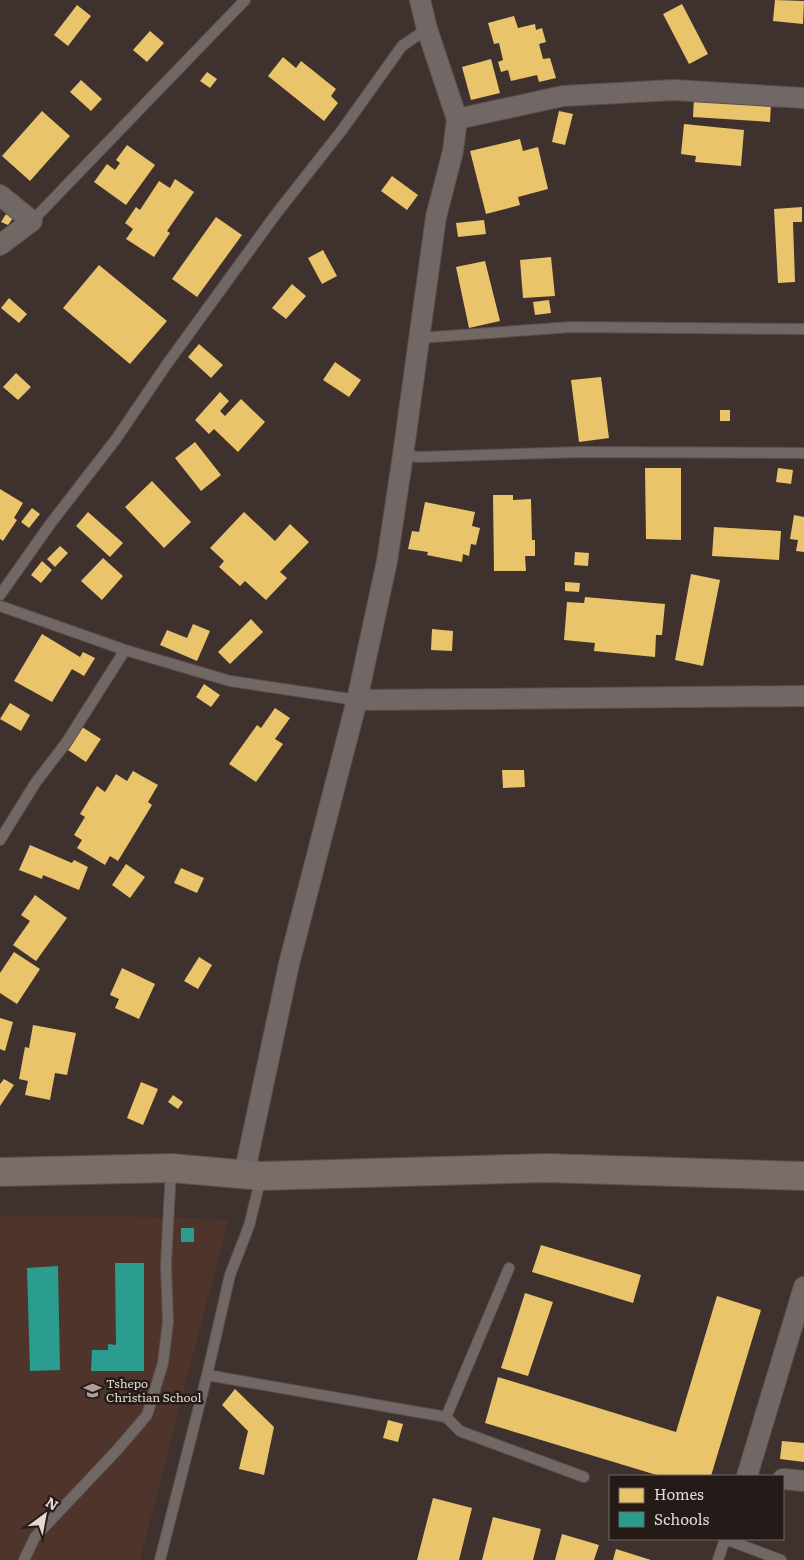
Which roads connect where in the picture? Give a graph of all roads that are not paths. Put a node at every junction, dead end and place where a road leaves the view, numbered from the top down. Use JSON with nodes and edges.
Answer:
{"nodes":[{"id":1,"x":245,"y":0,"type":"edge"},
{"id":2,"x":420,"y":0,"type":"edge"},
{"id":3,"x":427,"y":29,"type":"junction"},
{"id":4,"x":804,"y":98,"type":"edge"},
{"id":5,"x":457,"y":119,"type":"junction"},
{"id":6,"x":0,"y":194,"type":"edge"},
{"id":7,"x":32,"y":221,"type":"junction"},
{"id":8,"x":0,"y":245,"type":"edge"},
{"id":9,"x":804,"y":329,"type":"edge"},
{"id":10,"x":419,"y":338,"type":"junction"},
{"id":11,"x":804,"y":453,"type":"edge"},
{"id":12,"x":403,"y":456,"type":"junction"},
{"id":13,"x":0,"y":595,"type":"edge"},
{"id":14,"x":0,"y":606,"type":"edge"},
{"id":15,"x":126,"y":650,"type":"junction"},
{"id":16,"x":804,"y":696,"type":"edge"},
{"id":17,"x":357,"y":700,"type":"junction"},
{"id":18,"x":0,"y":840,"type":"edge"},
{"id":19,"x":171,"y":1168,"type":"junction"},
{"id":20,"x":0,"y":1172,"type":"edge"},
{"id":21,"x":253,"y":1175,"type":"junction"},
{"id":22,"x":804,"y":1176,"type":"edge"},
{"id":23,"x":509,"y":1268,"type":"dead end"},
{"id":24,"x":804,"y":1287,"type":"edge"},
{"id":25,"x":208,"y":1375,"type":"junction"},
{"id":26,"x":446,"y":1417,"type":"junction"},
{"id":27,"x":748,"y":1475,"type":"edge"},
{"id":28,"x":584,"y":1477,"type":"dead end"},
{"id":29,"x":784,"y":1479,"type":"edge"},
{"id":30,"x":804,"y":1480,"type":"edge"},
{"id":31,"x":725,"y":1540,"type":"edge"},
{"id":32,"x":728,"y":1540,"type":"edge"},
{"id":33,"x":24,"y":1560,"type":"edge"},
{"id":34,"x":160,"y":1560,"type":"edge"},
{"id":35,"x":718,"y":1560,"type":"edge"},
{"id":36,"x":781,"y":1560,"type":"edge"}],
"edges":[{"from":1,"to":7,"type":"lane"},
{"from":2,"to":3,"type":"street"},
{"from":3,"to":5,"type":"street"},
{"from":3,"to":13,"type":"lane"},
{"from":4,"to":5,"type":"street"},
{"from":5,"to":10,"type":"street"},
{"from":6,"to":7,"type":"street"},
{"from":7,"to":8,"type":"street"},
{"from":9,"to":10,"type":"lane"},
{"from":10,"to":12,"type":"street"},
{"from":11,"to":12,"type":"lane"},
{"from":12,"to":17,"type":"street"},
{"from":14,"to":15,"type":"lane"},
{"from":15,"to":17,"type":"lane"},
{"from":15,"to":18,"type":"lane"},
{"from":16,"to":17,"type":"street"},
{"from":17,"to":21,"type":"street"},
{"from":19,"to":20,"type":"main road"},
{"from":19,"to":21,"type":"main road"},
{"from":19,"to":33,"type":"lane"},
{"from":21,"to":22,"type":"main road"},
{"from":21,"to":25,"type":"lane"},
{"from":23,"to":26,"type":"lane"},
{"from":24,"to":27,"type":"street"},
{"from":25,"to":26,"type":"lane"},
{"from":25,"to":34,"type":"lane"},
{"from":26,"to":28,"type":"lane"},
{"from":29,"to":30,"type":"street"},
{"from":31,"to":35,"type":"lane"},
{"from":32,"to":36,"type":"lane"}]}
